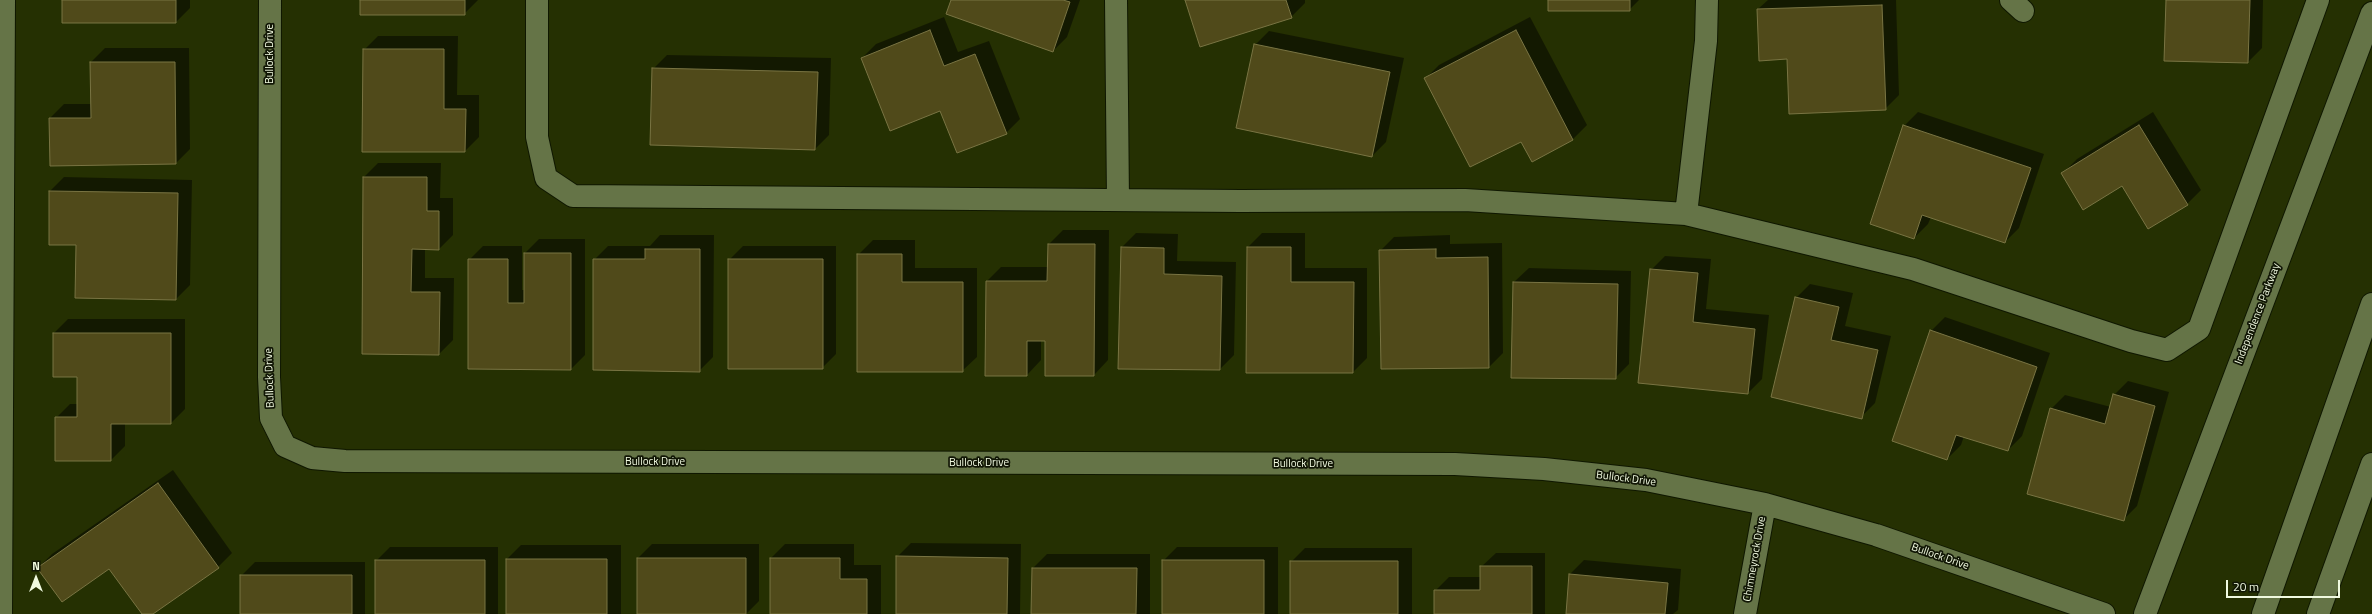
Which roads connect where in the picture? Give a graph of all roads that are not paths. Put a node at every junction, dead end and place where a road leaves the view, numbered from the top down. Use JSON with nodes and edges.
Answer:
{"nodes":[{"id":1,"x":4,"y":0,"type":"edge"},
{"id":2,"x":270,"y":0,"type":"edge"},
{"id":3,"x":537,"y":0,"type":"edge"},
{"id":4,"x":1116,"y":0,"type":"edge"},
{"id":5,"x":1707,"y":0,"type":"edge"},
{"id":6,"x":2318,"y":0,"type":"edge"},
{"id":7,"x":2372,"y":13,"type":"edge"},
{"id":8,"x":1118,"y":200,"type":"junction"},
{"id":9,"x":1686,"y":214,"type":"junction"},
{"id":10,"x":2372,"y":304,"type":"edge"},
{"id":11,"x":2372,"y":464,"type":"edge"},
{"id":12,"x":1765,"y":504,"type":"junction"},
{"id":13,"x":1,"y":614,"type":"edge"},
{"id":14,"x":1745,"y":614,"type":"edge"},
{"id":15,"x":2104,"y":614,"type":"edge"},
{"id":16,"x":2145,"y":614,"type":"edge"},
{"id":17,"x":2263,"y":614,"type":"edge"},
{"id":18,"x":2318,"y":614,"type":"edge"}],
"edges":[{"from":1,"to":13,"type":"street"},
{"from":2,"to":12,"type":"street","name":"Bullock Drive"},
{"from":3,"to":8,"type":"street"},
{"from":4,"to":8,"type":"street"},
{"from":5,"to":9,"type":"street"},
{"from":6,"to":9,"type":"street"},
{"from":7,"to":16,"type":"street","name":"Independence Parkway"},
{"from":8,"to":9,"type":"street"},
{"from":10,"to":17,"type":"street"},
{"from":11,"to":18,"type":"street"},
{"from":12,"to":14,"type":"street","name":"Chimneyrock Drive"},
{"from":12,"to":15,"type":"street","name":"Bullock Drive"}]}
